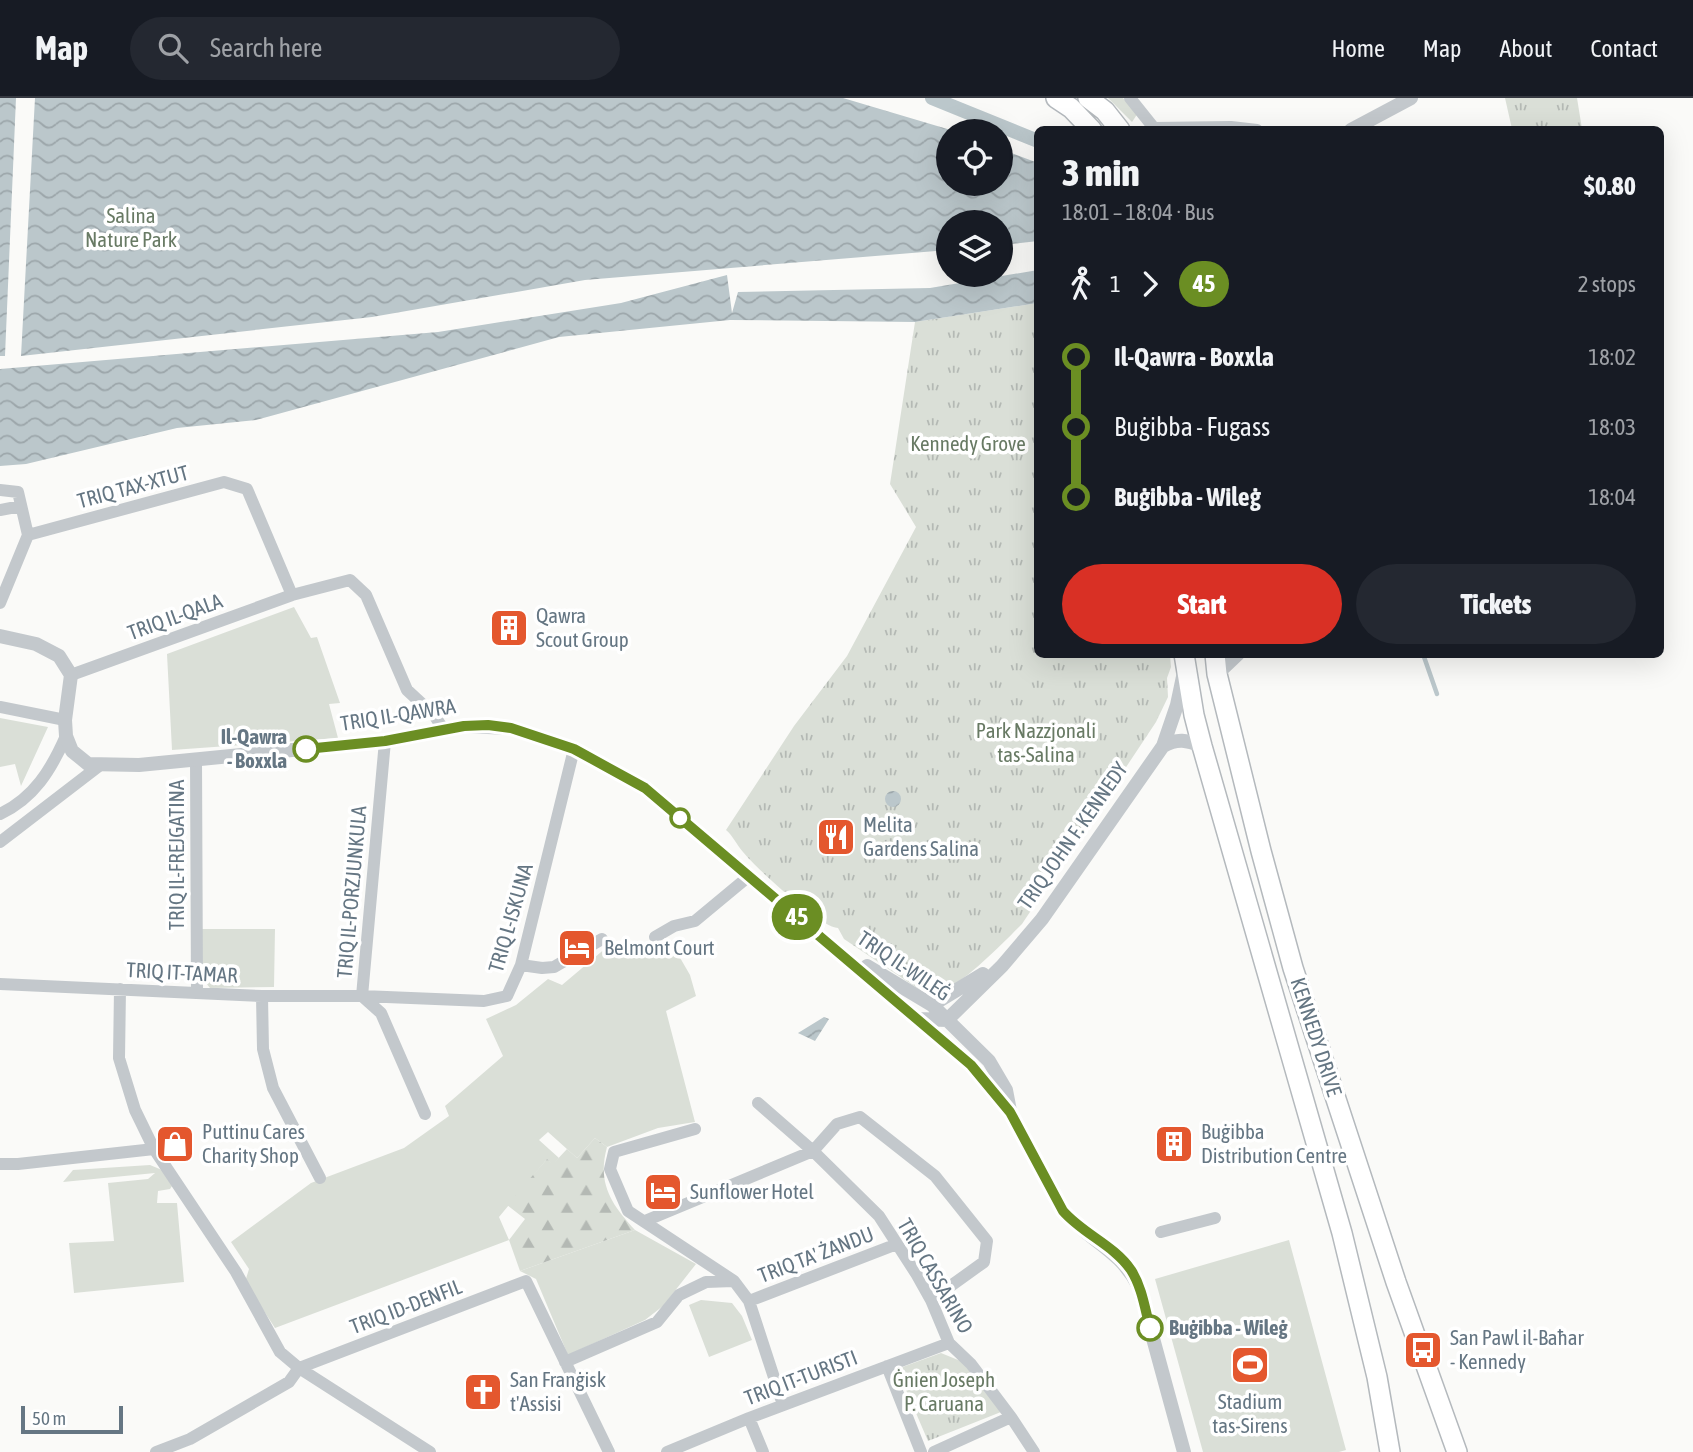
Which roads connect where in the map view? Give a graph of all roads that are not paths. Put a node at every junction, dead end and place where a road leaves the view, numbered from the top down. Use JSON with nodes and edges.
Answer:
{"nodes":[{"id":1,"x":1056,"y":98,"type":"edge"},
{"id":2,"x":1088,"y":98,"type":"edge"},
{"id":3,"x":1130,"y":98,"type":"edge"},
{"id":4,"x":1411,"y":98,"type":"edge"},
{"id":5,"x":1088,"y":126,"type":"edge"},
{"id":6,"x":1117,"y":126,"type":"edge"},
{"id":7,"x":1153,"y":126,"type":"edge"},
{"id":8,"x":1358,"y":126,"type":"edge"},
{"id":9,"x":0,"y":491,"type":"edge"},
{"id":10,"x":21,"y":506,"type":"junction"},
{"id":11,"x":0,"y":510,"type":"edge"},
{"id":12,"x":28,"y":535,"type":"junction"},
{"id":13,"x":292,"y":595,"type":"junction"},
{"id":14,"x":0,"y":603,"type":"edge"},
{"id":15,"x":0,"y":636,"type":"edge"},
{"id":16,"x":1185,"y":661,"type":"edge"},
{"id":17,"x":1216,"y":664,"type":"edge"},
{"id":18,"x":71,"y":675,"type":"junction"},
{"id":19,"x":0,"y":707,"type":"edge"},
{"id":20,"x":65,"y":720,"type":"junction"},
{"id":21,"x":444,"y":730,"type":"junction"},
{"id":22,"x":66,"y":736,"type":"junction"},
{"id":23,"x":385,"y":741,"type":"junction"},
{"id":24,"x":1163,"y":746,"type":"junction"},
{"id":25,"x":1202,"y":746,"type":"junction"},
{"id":26,"x":574,"y":749,"type":"junction"},
{"id":27,"x":196,"y":759,"type":"junction"},
{"id":28,"x":99,"y":766,"type":"junction"},
{"id":29,"x":0,"y":814,"type":"edge"},
{"id":30,"x":0,"y":842,"type":"edge"},
{"id":31,"x":748,"y":877,"type":"junction"},
{"id":32,"x":655,"y":937,"type":"dead end"},
{"id":33,"x":602,"y":939,"type":"dead end"},
{"id":34,"x":828,"y":942,"type":"joint"},
{"id":35,"x":1018,"y":948,"type":"junction"},
{"id":36,"x":521,"y":965,"type":"junction"},
{"id":37,"x":0,"y":984,"type":"edge"},
{"id":38,"x":120,"y":989,"type":"junction"},
{"id":39,"x":197,"y":993,"type":"junction"},
{"id":40,"x":262,"y":996,"type":"junction"},
{"id":41,"x":362,"y":996,"type":"junction"},
{"id":42,"x":927,"y":1015,"type":"junction"},
{"id":43,"x":947,"y":1020,"type":"junction"},
{"id":44,"x":758,"y":1103,"type":"dead end"},
{"id":45,"x":1010,"y":1112,"type":"junction"},
{"id":46,"x":425,"y":1114,"type":"dead end"},
{"id":47,"x":695,"y":1129,"type":"dead end"},
{"id":48,"x":154,"y":1149,"type":"junction"},
{"id":49,"x":813,"y":1150,"type":"junction"},
{"id":50,"x":0,"y":1164,"type":"edge"},
{"id":51,"x":320,"y":1178,"type":"dead end"},
{"id":52,"x":1215,"y":1218,"type":"dead end"},
{"id":53,"x":645,"y":1221,"type":"junction"},
{"id":54,"x":1161,"y":1232,"type":"dead end"},
{"id":55,"x":897,"y":1244,"type":"junction"},
{"id":56,"x":734,"y":1281,"type":"junction"},
{"id":57,"x":931,"y":1300,"type":"junction"},
{"id":58,"x":749,"y":1301,"type":"junction"},
{"id":59,"x":949,"y":1343,"type":"junction"},
{"id":60,"x":565,"y":1362,"type":"junction"},
{"id":61,"x":887,"y":1366,"type":"junction"},
{"id":62,"x":299,"y":1368,"type":"junction"},
{"id":63,"x":783,"y":1405,"type":"junction"},
{"id":64,"x":1011,"y":1417,"type":"junction"},
{"id":65,"x":749,"y":1418,"type":"junction"},
{"id":66,"x":1455,"y":1447,"type":"edge"},
{"id":67,"x":156,"y":1452,"type":"edge"},
{"id":68,"x":430,"y":1452,"type":"edge"},
{"id":69,"x":609,"y":1452,"type":"edge"},
{"id":70,"x":667,"y":1452,"type":"edge"},
{"id":71,"x":763,"y":1452,"type":"edge"},
{"id":72,"x":921,"y":1452,"type":"edge"},
{"id":73,"x":934,"y":1452,"type":"edge"},
{"id":74,"x":1034,"y":1452,"type":"edge"},
{"id":75,"x":1184,"y":1452,"type":"edge"},
{"id":76,"x":1390,"y":1452,"type":"edge"}],
"edges":[{"from":1,"to":5,"type":"highway"},
{"from":2,"to":6,"type":"highway"},
{"from":3,"to":7,"type":"street"},
{"from":4,"to":8,"type":"street"},
{"from":9,"to":10,"type":"street"},
{"from":10,"to":11,"type":"street"},
{"from":10,"to":12,"type":"street"},
{"from":12,"to":13,"type":"street","name":"TRIQ TAX-XTUT"},
{"from":12,"to":14,"type":"street"},
{"from":13,"to":18,"type":"street","name":"TRIQ IL-QALA"},
{"from":13,"to":21,"type":"street","name":"TRIQ IL-QALA"},
{"from":15,"to":18,"type":"street"},
{"from":16,"to":24,"type":"street","name":"TRIQ JOHN F. KENNEDY"},
{"from":16,"to":25,"type":"highway","name":"KENNEDY DRIVE"},
{"from":17,"to":66,"type":"highway","name":"KENNEDY DRIVE"},
{"from":18,"to":20,"type":"street"},
{"from":19,"to":20,"type":"street"},
{"from":20,"to":22,"type":"street"},
{"from":21,"to":23,"type":"street","name":"TRIQ IL-QAWRA"},
{"from":21,"to":26,"type":"street","name":"TRIQ IL-QAWRA"},
{"from":22,"to":28,"type":"street"},
{"from":22,"to":29,"type":"street"},
{"from":23,"to":27,"type":"street","name":"TRIQ IL-QAWRA"},
{"from":23,"to":41,"type":"street","name":"TRIQ IL-PORZJUNKULA"},
{"from":24,"to":25,"type":"street"},
{"from":24,"to":35,"type":"street","name":"TRIQ JOHN F. KENNEDY"},
{"from":25,"to":76,"type":"highway","name":"KENNEDY DRIVE"},
{"from":26,"to":31,"type":"street","name":"TRIQ IL-QAWRA"},
{"from":26,"to":36,"type":"street","name":"TRIQ L-ISKUNA"},
{"from":27,"to":28,"type":"street","name":"TRIQ IL-QAWRA"},
{"from":27,"to":39,"type":"street","name":"TRIQ IL-FREJGATINA"},
{"from":28,"to":30,"type":"street"},
{"from":31,"to":32,"type":"street"},
{"from":31,"to":34,"type":"street","name":"TRIQ IL-QAWRA"},
{"from":33,"to":36,"type":"street"},
{"from":34,"to":42,"type":"street","name":"TRIQ IL-WILEĠ"},
{"from":35,"to":42,"type":"street","name":"TRIQ JOHN F. KENNEDY"},
{"from":35,"to":43,"type":"street","name":"TRIQ JOHN F. KENNEDY"},
{"from":36,"to":41,"type":"street","name":"TRIQ L-ISKUNA"},
{"from":37,"to":38,"type":"street","name":"TRIQ IT-TAMAR"},
{"from":38,"to":39,"type":"street","name":"TRIQ IT-TAMAR"},
{"from":38,"to":48,"type":"street"},
{"from":39,"to":40,"type":"street","name":"TRIQ IT-TAMAR"},
{"from":40,"to":41,"type":"street","name":"TRIQ IT-TAMAR"},
{"from":40,"to":51,"type":"street"},
{"from":41,"to":46,"type":"street","name":"TRIQ IL-PORZJUNKULA"},
{"from":42,"to":43,"type":"street","name":"TRIQ IL-WILEĠ"},
{"from":42,"to":45,"type":"street","name":"TRIQ IL-WILEĠ"},
{"from":43,"to":45,"type":"street","name":"TRIQ IL-WILEĠ"},
{"from":44,"to":49,"type":"street","name":"TRIQ CASSARINO"},
{"from":45,"to":75,"type":"street","name":"TRIQ IL-WILEĠ"},
{"from":47,"to":53,"type":"street"},
{"from":48,"to":50,"type":"street"},
{"from":48,"to":62,"type":"street"},
{"from":49,"to":53,"type":"street"},
{"from":49,"to":55,"type":"street","name":"TRIQ CASSARINO"},
{"from":49,"to":57,"type":"street"},
{"from":52,"to":54,"type":"street"},
{"from":53,"to":56,"type":"street"},
{"from":55,"to":57,"type":"street","name":"TRIQ CASSARINO"},
{"from":55,"to":58,"type":"street","name":"TRIQ TA' ŻANDU"},
{"from":56,"to":58,"type":"street"},
{"from":56,"to":60,"type":"street"},
{"from":57,"to":59,"type":"street","name":"TRIQ CASSARINO"},
{"from":58,"to":63,"type":"street"},
{"from":59,"to":61,"type":"street","name":"TRIQ IT-TURISTI"},
{"from":59,"to":64,"type":"street","name":"TRIQ CASSARINO"},
{"from":60,"to":62,"type":"street","name":"TRIQ ID-DENFIL"},
{"from":60,"to":69,"type":"street"},
{"from":61,"to":63,"type":"street","name":"TRIQ IT-TURISTI"},
{"from":61,"to":72,"type":"street"},
{"from":62,"to":67,"type":"street"},
{"from":62,"to":68,"type":"street"},
{"from":63,"to":65,"type":"street","name":"TRIQ IT-TURISTI"},
{"from":64,"to":73,"type":"street"},
{"from":64,"to":74,"type":"street","name":"TRIQ CASSARINO"},
{"from":65,"to":70,"type":"street","name":"TRIQ IT-TURISTI"},
{"from":65,"to":71,"type":"street"}]}
